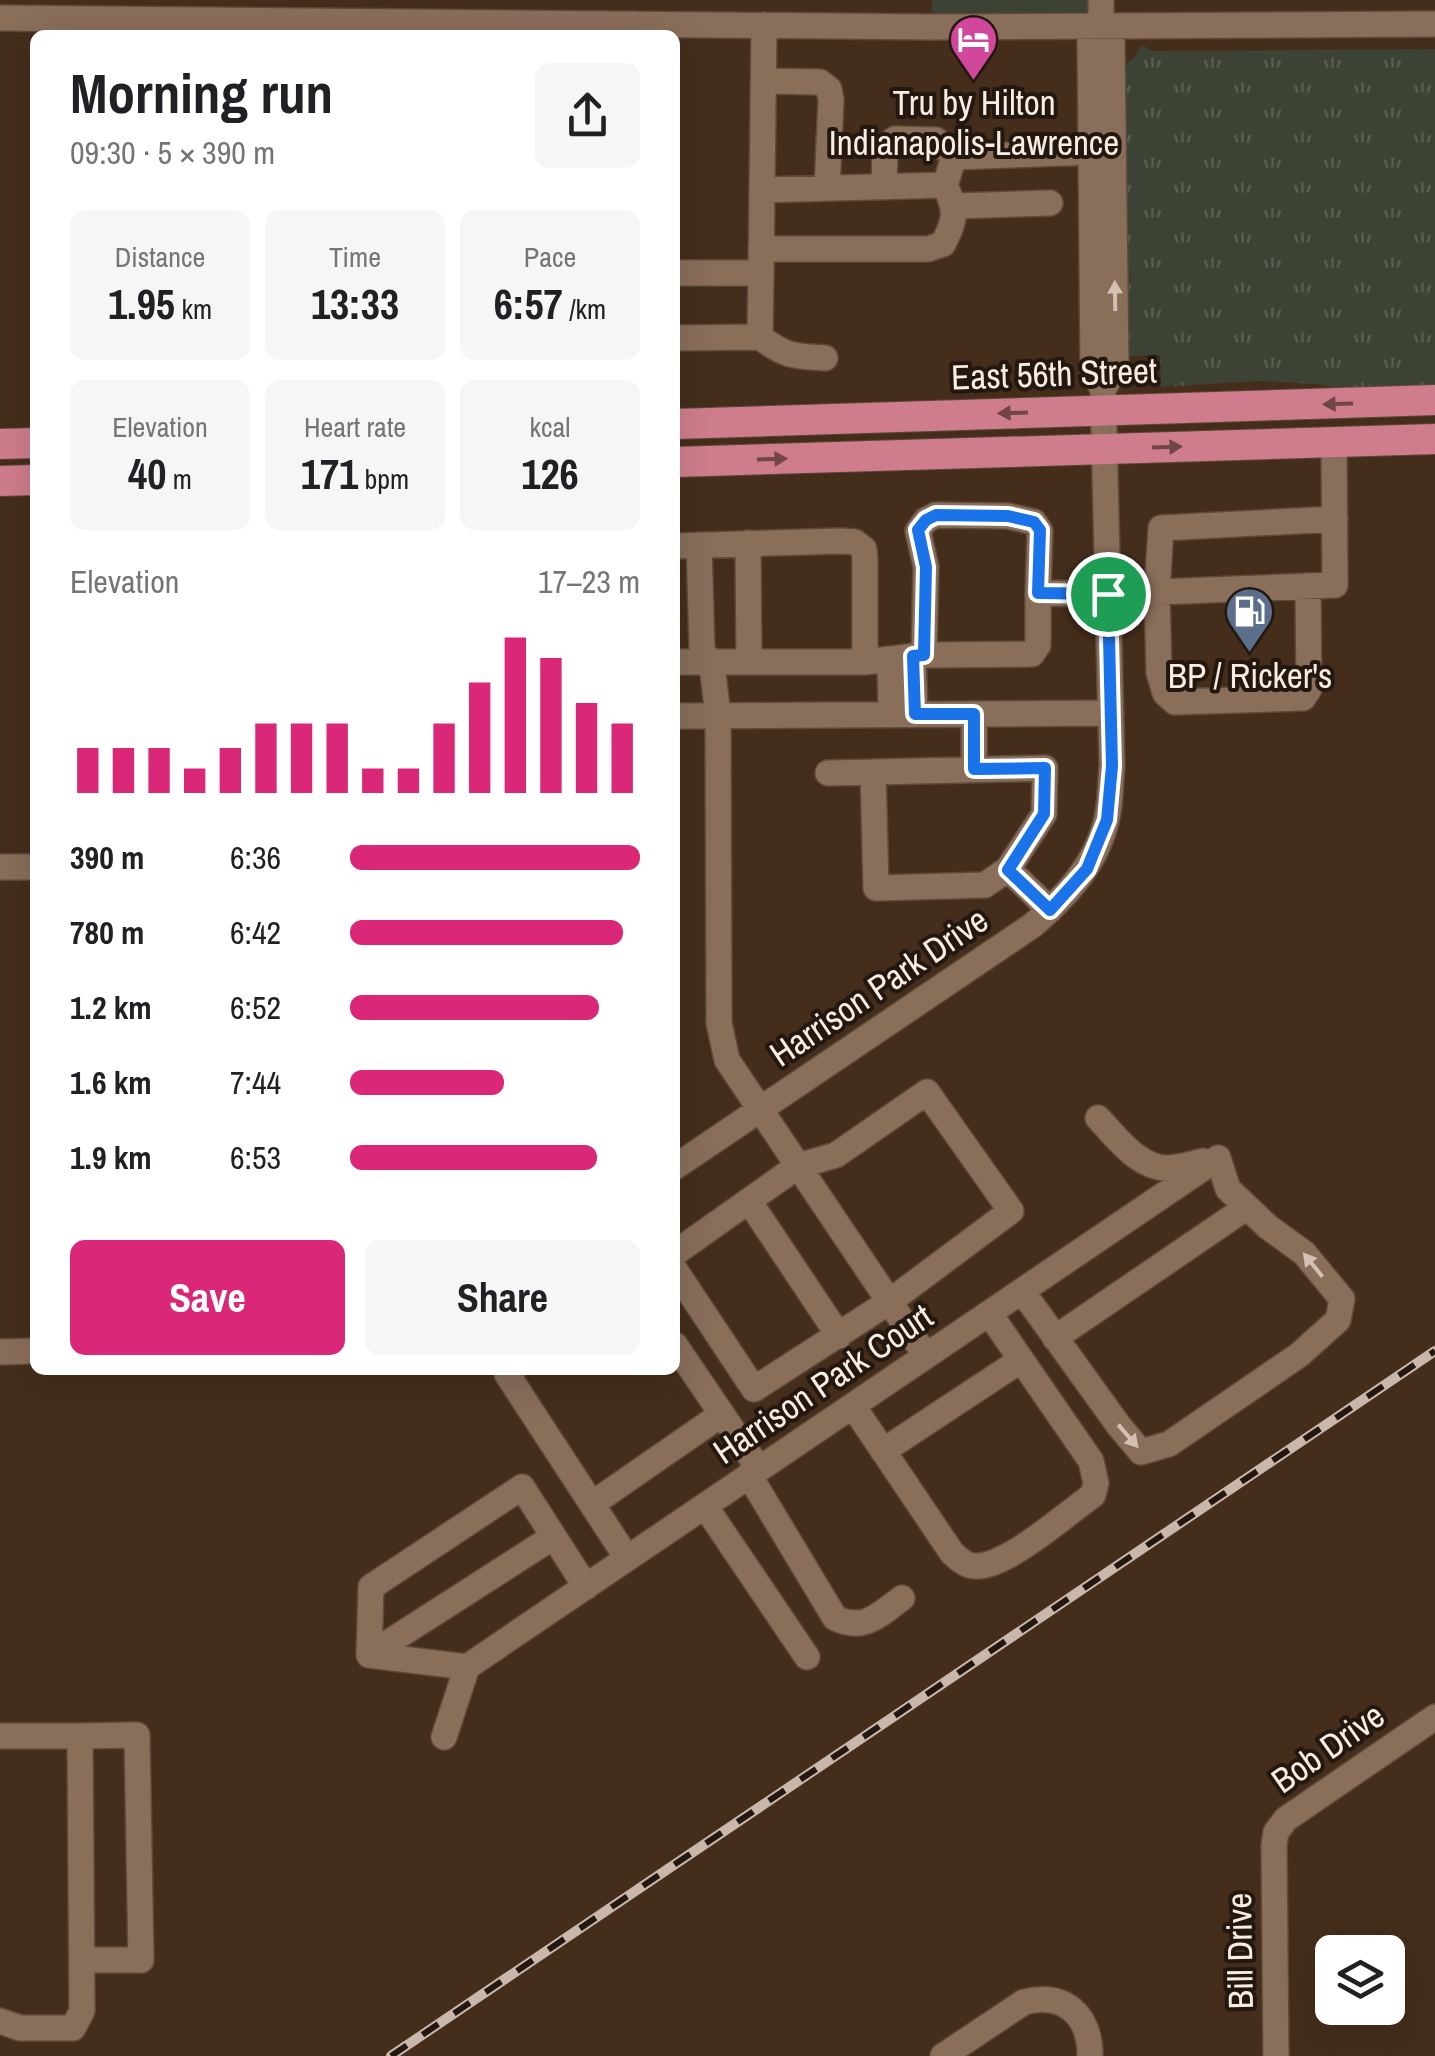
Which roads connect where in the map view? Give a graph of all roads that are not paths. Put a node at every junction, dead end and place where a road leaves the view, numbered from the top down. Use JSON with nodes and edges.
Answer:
{"nodes":[{"id":1,"x":932,"y":0,"type":"edge"},
{"id":2,"x":1101,"y":0,"type":"edge"},
{"id":3,"x":332,"y":10,"type":"edge"},
{"id":4,"x":1371,"y":12,"type":"edge"},
{"id":5,"x":0,"y":18,"type":"edge"},
{"id":6,"x":1435,"y":24,"type":"edge"},
{"id":7,"x":764,"y":25,"type":"junction"},
{"id":8,"x":932,"y":27,"type":"junction"},
{"id":9,"x":1101,"y":27,"type":"junction"},
{"id":10,"x":580,"y":29,"type":"edge"},
{"id":11,"x":764,"y":81,"type":"junction"},
{"id":12,"x":1091,"y":152,"type":"junction"},
{"id":13,"x":954,"y":158,"type":"junction"},
{"id":14,"x":884,"y":187,"type":"junction"},
{"id":15,"x":827,"y":188,"type":"junction"},
{"id":16,"x":762,"y":190,"type":"junction"},
{"id":17,"x":950,"y":196,"type":"junction"},
{"id":18,"x":1050,"y":203,"type":"dead end"},
{"id":19,"x":761,"y":261,"type":"junction"},
{"id":20,"x":680,"y":272,"type":"edge"},
{"id":21,"x":760,"y":337,"type":"junction"},
{"id":22,"x":680,"y":338,"type":"edge"},
{"id":23,"x":826,"y":358,"type":"dead end"},
{"id":24,"x":1435,"y":400,"type":"edge"},
{"id":25,"x":1104,"y":418,"type":"junction"},
{"id":26,"x":680,"y":427,"type":"edge"},
{"id":27,"x":1435,"y":429,"type":"edge"},
{"id":28,"x":1435,"y":439,"type":"edge"},
{"id":29,"x":1345,"y":441,"type":"junction"},
{"id":30,"x":30,"y":443,"type":"edge"},
{"id":31,"x":0,"y":444,"type":"edge"},
{"id":32,"x":680,"y":461,"type":"edge"},
{"id":33,"x":0,"y":480,"type":"edge"},
{"id":34,"x":30,"y":480,"type":"edge"},
{"id":35,"x":1335,"y":519,"type":"junction"},
{"id":36,"x":748,"y":543,"type":"junction"},
{"id":37,"x":687,"y":545,"type":"edge"},
{"id":38,"x":1308,"y":586,"type":"junction"},
{"id":39,"x":1157,"y":592,"type":"junction"},
{"id":40,"x":1038,"y":593,"type":"junction"},
{"id":41,"x":1108,"y":594,"type":"junction"},
{"id":42,"x":898,"y":658,"type":"junction"},
{"id":43,"x":680,"y":662,"type":"edge"},
{"id":44,"x":709,"y":662,"type":"junction"},
{"id":45,"x":749,"y":662,"type":"junction"},
{"id":46,"x":1112,"y":713,"type":"junction"},
{"id":47,"x":903,"y":714,"type":"junction"},
{"id":48,"x":974,"y":714,"type":"junction"},
{"id":49,"x":680,"y":716,"type":"edge"},
{"id":50,"x":718,"y":716,"type":"junction"},
{"id":51,"x":974,"y":769,"type":"junction"},
{"id":52,"x":873,"y":772,"type":"junction"},
{"id":53,"x":828,"y":773,"type":"dead end"},
{"id":54,"x":0,"y":867,"type":"edge"},
{"id":55,"x":30,"y":867,"type":"edge"},
{"id":56,"x":1008,"y":870,"type":"junction"},
{"id":57,"x":1050,"y":910,"type":"junction"},
{"id":58,"x":760,"y":1110,"type":"junction"},
{"id":59,"x":1098,"y":1118,"type":"dead end"},
{"id":60,"x":1218,"y":1158,"type":"junction"},
{"id":61,"x":680,"y":1164,"type":"edge"},
{"id":62,"x":798,"y":1166,"type":"junction"},
{"id":63,"x":750,"y":1200,"type":"junction"},
{"id":64,"x":1247,"y":1207,"type":"junction"},
{"id":65,"x":680,"y":1249,"type":"edge"},
{"id":66,"x":680,"y":1277,"type":"edge"},
{"id":67,"x":1022,"y":1291,"type":"junction"},
{"id":68,"x":889,"y":1302,"type":"junction"},
{"id":69,"x":989,"y":1314,"type":"junction"},
{"id":70,"x":839,"y":1336,"type":"junction"},
{"id":71,"x":1062,"y":1348,"type":"junction"},
{"id":72,"x":30,"y":1351,"type":"edge"},
{"id":73,"x":0,"y":1352,"type":"edge"},
{"id":74,"x":680,"y":1352,"type":"edge"},
{"id":75,"x":926,"y":1356,"type":"junction"},
{"id":76,"x":1021,"y":1360,"type":"junction"},
{"id":77,"x":508,"y":1375,"type":"edge"},
{"id":78,"x":853,"y":1406,"type":"junction"},
{"id":79,"x":722,"y":1414,"type":"junction"},
{"id":80,"x":883,"y":1451,"type":"junction"},
{"id":81,"x":754,"y":1472,"type":"junction"},
{"id":82,"x":592,"y":1504,"type":"junction"},
{"id":83,"x":705,"y":1506,"type":"junction"},
{"id":84,"x":554,"y":1536,"type":"junction"},
{"id":85,"x":627,"y":1558,"type":"junction"},
{"id":86,"x":586,"y":1587,"type":"junction"},
{"id":87,"x":902,"y":1598,"type":"dead end"},
{"id":88,"x":369,"y":1655,"type":"junction"},
{"id":89,"x":807,"y":1656,"type":"dead end"},
{"id":90,"x":468,"y":1667,"type":"junction"},
{"id":91,"x":1435,"y":1717,"type":"edge"},
{"id":92,"x":0,"y":1736,"type":"edge"},
{"id":93,"x":80,"y":1736,"type":"junction"},
{"id":94,"x":444,"y":1736,"type":"dead end"},
{"id":95,"x":1274,"y":1845,"type":"joint"},
{"id":96,"x":83,"y":1960,"type":"junction"},
{"id":97,"x":0,"y":2021,"type":"edge"},
{"id":98,"x":943,"y":2056,"type":"edge"},
{"id":99,"x":1090,"y":2056,"type":"edge"},
{"id":100,"x":1276,"y":2056,"type":"edge"}],
"edges":[{"from":1,"to":8,"type":"street"},
{"from":2,"to":9,"type":"street"},
{"from":3,"to":5,"type":"street"},
{"from":3,"to":10,"type":"street"},
{"from":4,"to":6,"type":"street"},
{"from":4,"to":9,"type":"street"},
{"from":7,"to":8,"type":"street"},
{"from":7,"to":10,"type":"street"},
{"from":7,"to":11,"type":"street"},
{"from":8,"to":9,"type":"street"},
{"from":9,"to":12,"type":"street"},
{"from":25,"to":9,"type":"street","one_way":true},
{"from":11,"to":15,"type":"street"},
{"from":11,"to":16,"type":"street"},
{"from":12,"to":13,"type":"street"},
{"from":12,"to":25,"type":"street"},
{"from":13,"to":14,"type":"street"},
{"from":13,"to":17,"type":"street"},
{"from":14,"to":15,"type":"street"},
{"from":14,"to":17,"type":"street"},
{"from":15,"to":16,"type":"street"},
{"from":16,"to":19,"type":"street"},
{"from":17,"to":18,"type":"street"},
{"from":17,"to":19,"type":"street"},
{"from":19,"to":20,"type":"street"},
{"from":19,"to":21,"type":"street"},
{"from":21,"to":22,"type":"street"},
{"from":21,"to":23,"type":"street"},
{"from":24,"to":25,"type":"main road","name":"East 56th Street","one_way":true},
{"from":25,"to":26,"type":"main road","name":"East 56th Street","one_way":true},
{"from":25,"to":29,"type":"main road","name":"East 56th Street","one_way":true},
{"from":32,"to":25,"type":"main road","name":"East 56th Street","one_way":true},
{"from":25,"to":41,"type":"street","name":"Harrison Park Drive"},
{"from":27,"to":29,"type":"main road"},
{"from":28,"to":29,"type":"main road","name":"East 56th Street"},
{"from":29,"to":35,"type":"street"},
{"from":30,"to":31,"type":"main road"},
{"from":33,"to":34,"type":"main road"},
{"from":35,"to":38,"type":"street"},
{"from":35,"to":39,"type":"street"},
{"from":36,"to":37,"type":"street"},
{"from":36,"to":42,"type":"street"},
{"from":36,"to":45,"type":"street"},
{"from":37,"to":44,"type":"street"},
{"from":38,"to":39,"type":"street"},
{"from":38,"to":39,"type":"street"},
{"from":39,"to":41,"type":"street"},
{"from":40,"to":41,"type":"street"},
{"from":40,"to":42,"type":"street"},
{"from":40,"to":42,"type":"street"},
{"from":41,"to":46,"type":"street","name":"Harrison Park Drive"},
{"from":42,"to":45,"type":"street"},
{"from":42,"to":47,"type":"street"},
{"from":43,"to":44,"type":"street"},
{"from":44,"to":45,"type":"street"},
{"from":44,"to":50,"type":"street"},
{"from":46,"to":48,"type":"street"},
{"from":46,"to":57,"type":"street","name":"Harrison Park Drive"},
{"from":47,"to":48,"type":"street"},
{"from":47,"to":50,"type":"street"},
{"from":48,"to":51,"type":"street"},
{"from":49,"to":50,"type":"street"},
{"from":50,"to":58,"type":"street"},
{"from":51,"to":52,"type":"street"},
{"from":51,"to":56,"type":"street"},
{"from":52,"to":53,"type":"street"},
{"from":52,"to":56,"type":"street"},
{"from":54,"to":55,"type":"street"},
{"from":56,"to":57,"type":"street"},
{"from":57,"to":58,"type":"street","name":"Harrison Park Drive"},
{"from":58,"to":61,"type":"street","name":"Harrison Park Drive"},
{"from":58,"to":62,"type":"street"},
{"from":59,"to":60,"type":"street"},
{"from":60,"to":64,"type":"street"},
{"from":60,"to":67,"type":"street","name":"Harrison Park Court"},
{"from":62,"to":63,"type":"street"},
{"from":62,"to":68,"type":"street"},
{"from":62,"to":68,"type":"street"},
{"from":63,"to":65,"type":"street"},
{"from":63,"to":70,"type":"street"},
{"from":64,"to":71,"type":"street"},
{"from":71,"to":64,"type":"street","one_way":true},
{"from":66,"to":70,"type":"street"},
{"from":67,"to":69,"type":"street","name":"Harrison Park Court"},
{"from":67,"to":71,"type":"street"},
{"from":68,"to":70,"type":"street"},
{"from":68,"to":75,"type":"street"},
{"from":69,"to":75,"type":"street","name":"Harrison Park Court"},
{"from":69,"to":76,"type":"street"},
{"from":72,"to":73,"type":"street"},
{"from":74,"to":79,"type":"street"},
{"from":75,"to":78,"type":"street","name":"Harrison Park Court"},
{"from":76,"to":80,"type":"street"},
{"from":76,"to":80,"type":"street"},
{"from":77,"to":82,"type":"street"},
{"from":78,"to":80,"type":"street"},
{"from":78,"to":81,"type":"street","name":"Harrison Park Court"},
{"from":79,"to":81,"type":"street"},
{"from":79,"to":82,"type":"street"},
{"from":81,"to":83,"type":"street","name":"Harrison Park Court"},
{"from":81,"to":87,"type":"street"},
{"from":82,"to":85,"type":"street"},
{"from":83,"to":85,"type":"street","name":"Harrison Park Court"},
{"from":83,"to":89,"type":"street"},
{"from":84,"to":86,"type":"street"},
{"from":84,"to":88,"type":"street"},
{"from":84,"to":88,"type":"street"},
{"from":85,"to":86,"type":"street","name":"Harrison Park Court"},
{"from":86,"to":90,"type":"street","name":"Harrison Park Court"},
{"from":88,"to":90,"type":"street"},
{"from":90,"to":94,"type":"street"},
{"from":91,"to":95,"type":"street","name":"Bob Drive"},
{"from":92,"to":93,"type":"street"},
{"from":93,"to":96,"type":"street"},
{"from":93,"to":96,"type":"street"},
{"from":95,"to":100,"type":"street","name":"Bill Drive"},
{"from":96,"to":97,"type":"street"},
{"from":98,"to":99,"type":"street"}]}
